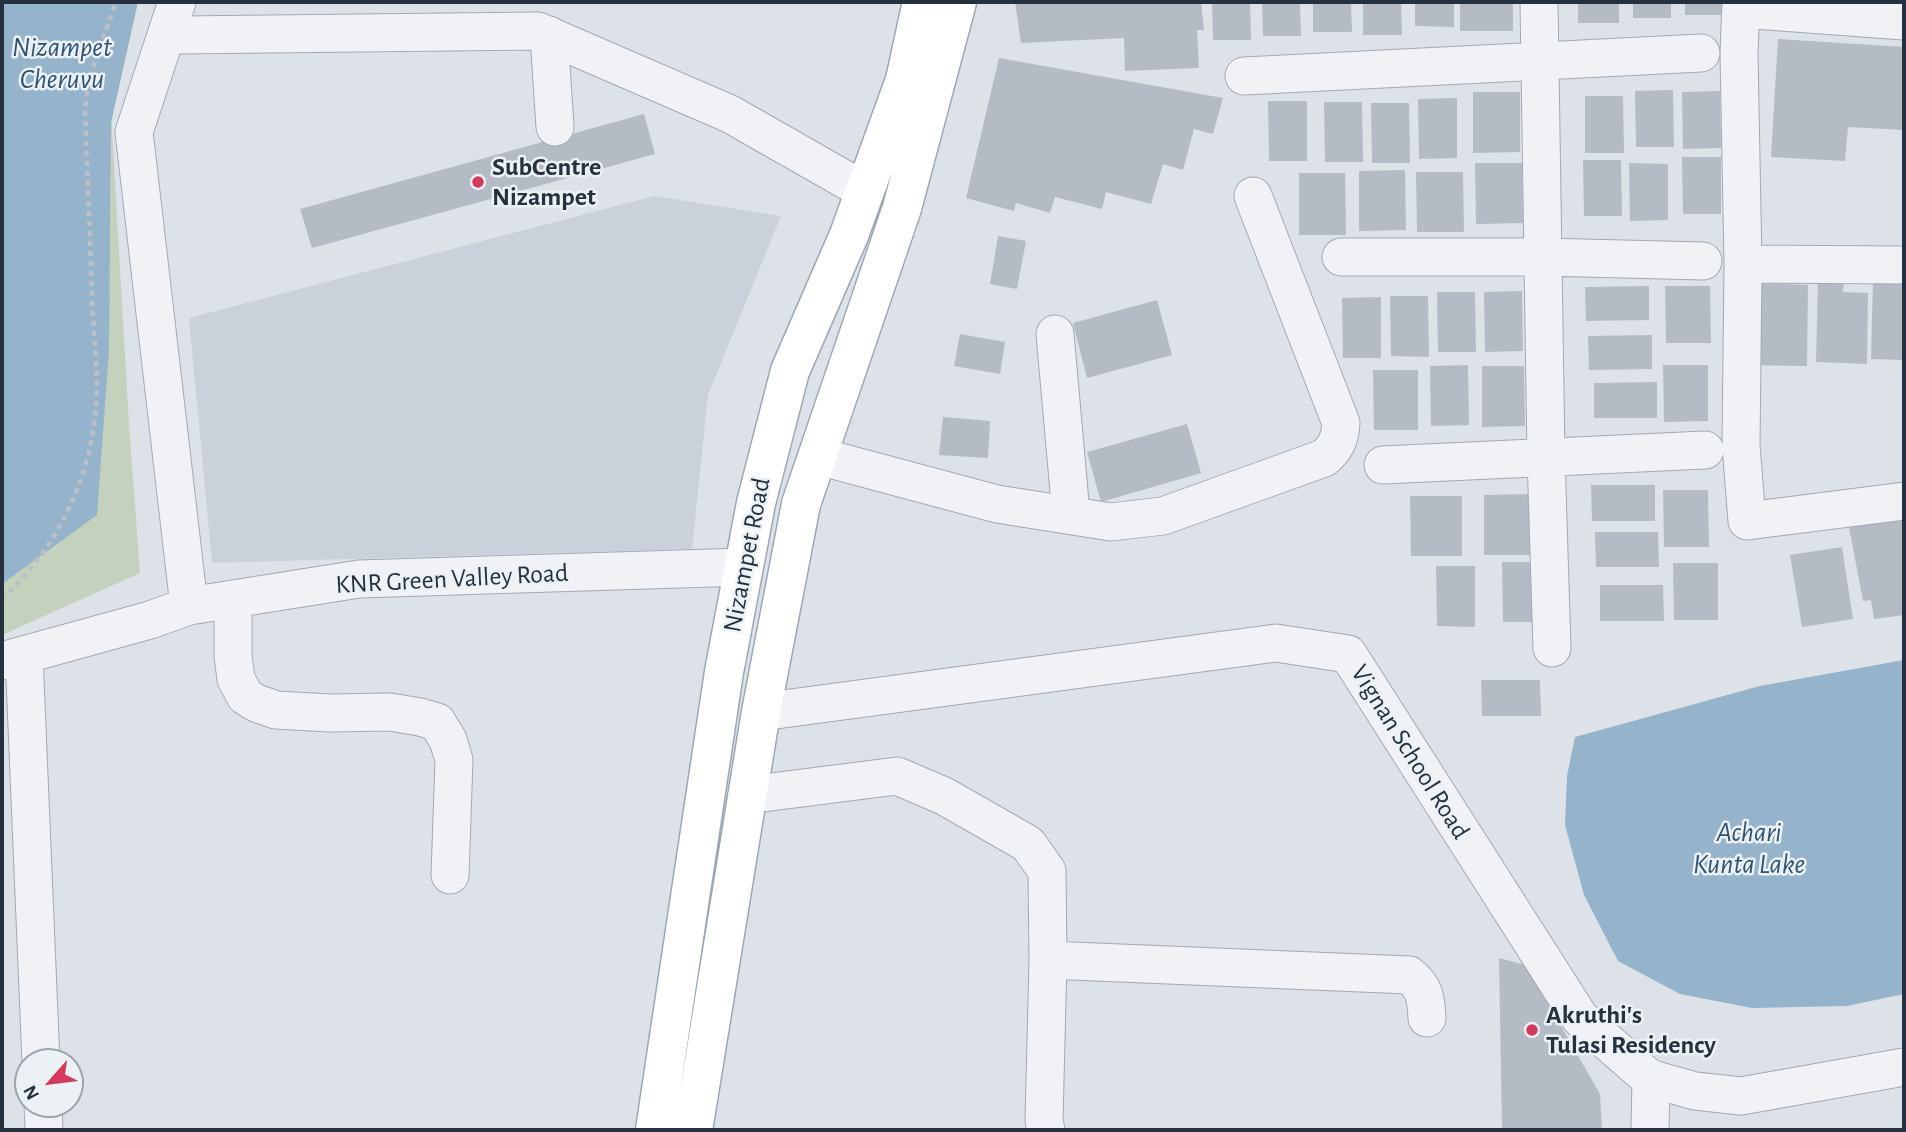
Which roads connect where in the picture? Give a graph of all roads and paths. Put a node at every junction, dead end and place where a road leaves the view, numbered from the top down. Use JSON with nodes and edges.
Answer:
{"nodes":[{"id":1,"x":116,"y":2,"type":"edge"},
{"id":2,"x":922,"y":2,"type":"edge"},
{"id":3,"x":957,"y":2,"type":"edge"},
{"id":4,"x":1539,"y":2,"type":"edge"},
{"id":5,"x":1741,"y":5,"type":"edge"},
{"id":6,"x":178,"y":18,"type":"edge"},
{"id":7,"x":1904,"y":21,"type":"edge"},
{"id":8,"x":549,"y":35,"type":"junction"},
{"id":9,"x":1701,"y":53,"type":"dead end"},
{"id":10,"x":1540,"y":62,"type":"junction"},
{"id":11,"x":1244,"y":76,"type":"dead end"},
{"id":12,"x":555,"y":127,"type":"dead end"},
{"id":13,"x":865,"y":191,"type":"junction"},
{"id":14,"x":1253,"y":196,"type":"dead end"},
{"id":15,"x":1341,"y":257,"type":"dead end"},
{"id":16,"x":1543,"y":257,"type":"junction"},
{"id":17,"x":1703,"y":261,"type":"dead end"},
{"id":18,"x":1743,"y":264,"type":"junction"},
{"id":19,"x":1904,"y":265,"type":"edge"},
{"id":20,"x":810,"y":325,"type":"junction"},
{"id":21,"x":1055,"y":334,"type":"dead end"},
{"id":22,"x":856,"y":345,"type":"junction"},
{"id":23,"x":1705,"y":450,"type":"dead end"},
{"id":24,"x":1546,"y":456,"type":"junction"},
{"id":25,"x":818,"y":457,"type":"junction"},
{"id":26,"x":1383,"y":465,"type":"dead end"},
{"id":27,"x":1904,"y":500,"type":"edge"},
{"id":28,"x":1070,"y":514,"type":"junction"},
{"id":29,"x":744,"y":567,"type":"junction"},
{"id":30,"x":2,"y":599,"type":"edge"},
{"id":31,"x":233,"y":600,"type":"junction"},
{"id":32,"x":189,"y":606,"type":"junction"},
{"id":33,"x":1552,"y":649,"type":"dead end"},
{"id":34,"x":13,"y":658,"type":"edge"},
{"id":35,"x":761,"y":712,"type":"junction"},
{"id":36,"x":747,"y":795,"type":"junction"},
{"id":37,"x":450,"y":875,"type":"dead end"},
{"id":38,"x":1048,"y":960,"type":"junction"},
{"id":39,"x":1427,"y":1018,"type":"dead end"},
{"id":40,"x":40,"y":1048,"type":"edge"},
{"id":41,"x":1904,"y":1068,"type":"edge"},
{"id":42,"x":1651,"y":1078,"type":"junction"},
{"id":43,"x":655,"y":1130,"type":"edge"},
{"id":44,"x":693,"y":1130,"type":"edge"},
{"id":45,"x":1046,"y":1130,"type":"edge"},
{"id":46,"x":1650,"y":1130,"type":"edge"}],
"edges":[{"from":1,"to":30,"type":"path"},
{"from":2,"to":13,"type":"main road","name":"Nizampet Road"},
{"from":3,"to":22,"type":"main road","name":"Nizampet Road"},
{"from":4,"to":10,"type":"street"},
{"from":5,"to":7,"type":"street"},
{"from":5,"to":18,"type":"street"},
{"from":6,"to":8,"type":"street"},
{"from":6,"to":32,"type":"street"},
{"from":8,"to":12,"type":"street"},
{"from":8,"to":13,"type":"street"},
{"from":9,"to":10,"type":"street"},
{"from":10,"to":11,"type":"street"},
{"from":10,"to":16,"type":"street"},
{"from":13,"to":20,"type":"main road","name":"Nizampet Road"},
{"from":14,"to":28,"type":"street"},
{"from":15,"to":16,"type":"street"},
{"from":16,"to":17,"type":"street"},
{"from":16,"to":24,"type":"street"},
{"from":18,"to":19,"type":"street"},
{"from":18,"to":27,"type":"street"},
{"from":20,"to":22,"type":"main road"},
{"from":20,"to":29,"type":"main road","name":"Nizampet Road"},
{"from":21,"to":28,"type":"street"},
{"from":22,"to":25,"type":"main road","name":"Nizampet Road"},
{"from":23,"to":24,"type":"street"},
{"from":24,"to":26,"type":"street"},
{"from":24,"to":33,"type":"street"},
{"from":25,"to":28,"type":"street"},
{"from":25,"to":35,"type":"main road","name":"Nizampet Road"},
{"from":29,"to":31,"type":"street","name":"KNR Green Valley Road"},
{"from":29,"to":43,"type":"main road","name":"Nizampet Road"},
{"from":31,"to":32,"type":"street","name":"KNR Green Valley Road"},
{"from":31,"to":37,"type":"street"},
{"from":32,"to":34,"type":"street","name":"KNR Green Valley Road"},
{"from":34,"to":40,"type":"street"},
{"from":35,"to":36,"type":"main road","name":"Nizampet Road"},
{"from":35,"to":42,"type":"street","name":"Vignan School Road"},
{"from":36,"to":38,"type":"street"},
{"from":36,"to":44,"type":"main road","name":"Nizampet Road"},
{"from":38,"to":39,"type":"street"},
{"from":38,"to":45,"type":"street"},
{"from":41,"to":42,"type":"street","name":"Vignan School Road"},
{"from":42,"to":46,"type":"street"}]}
